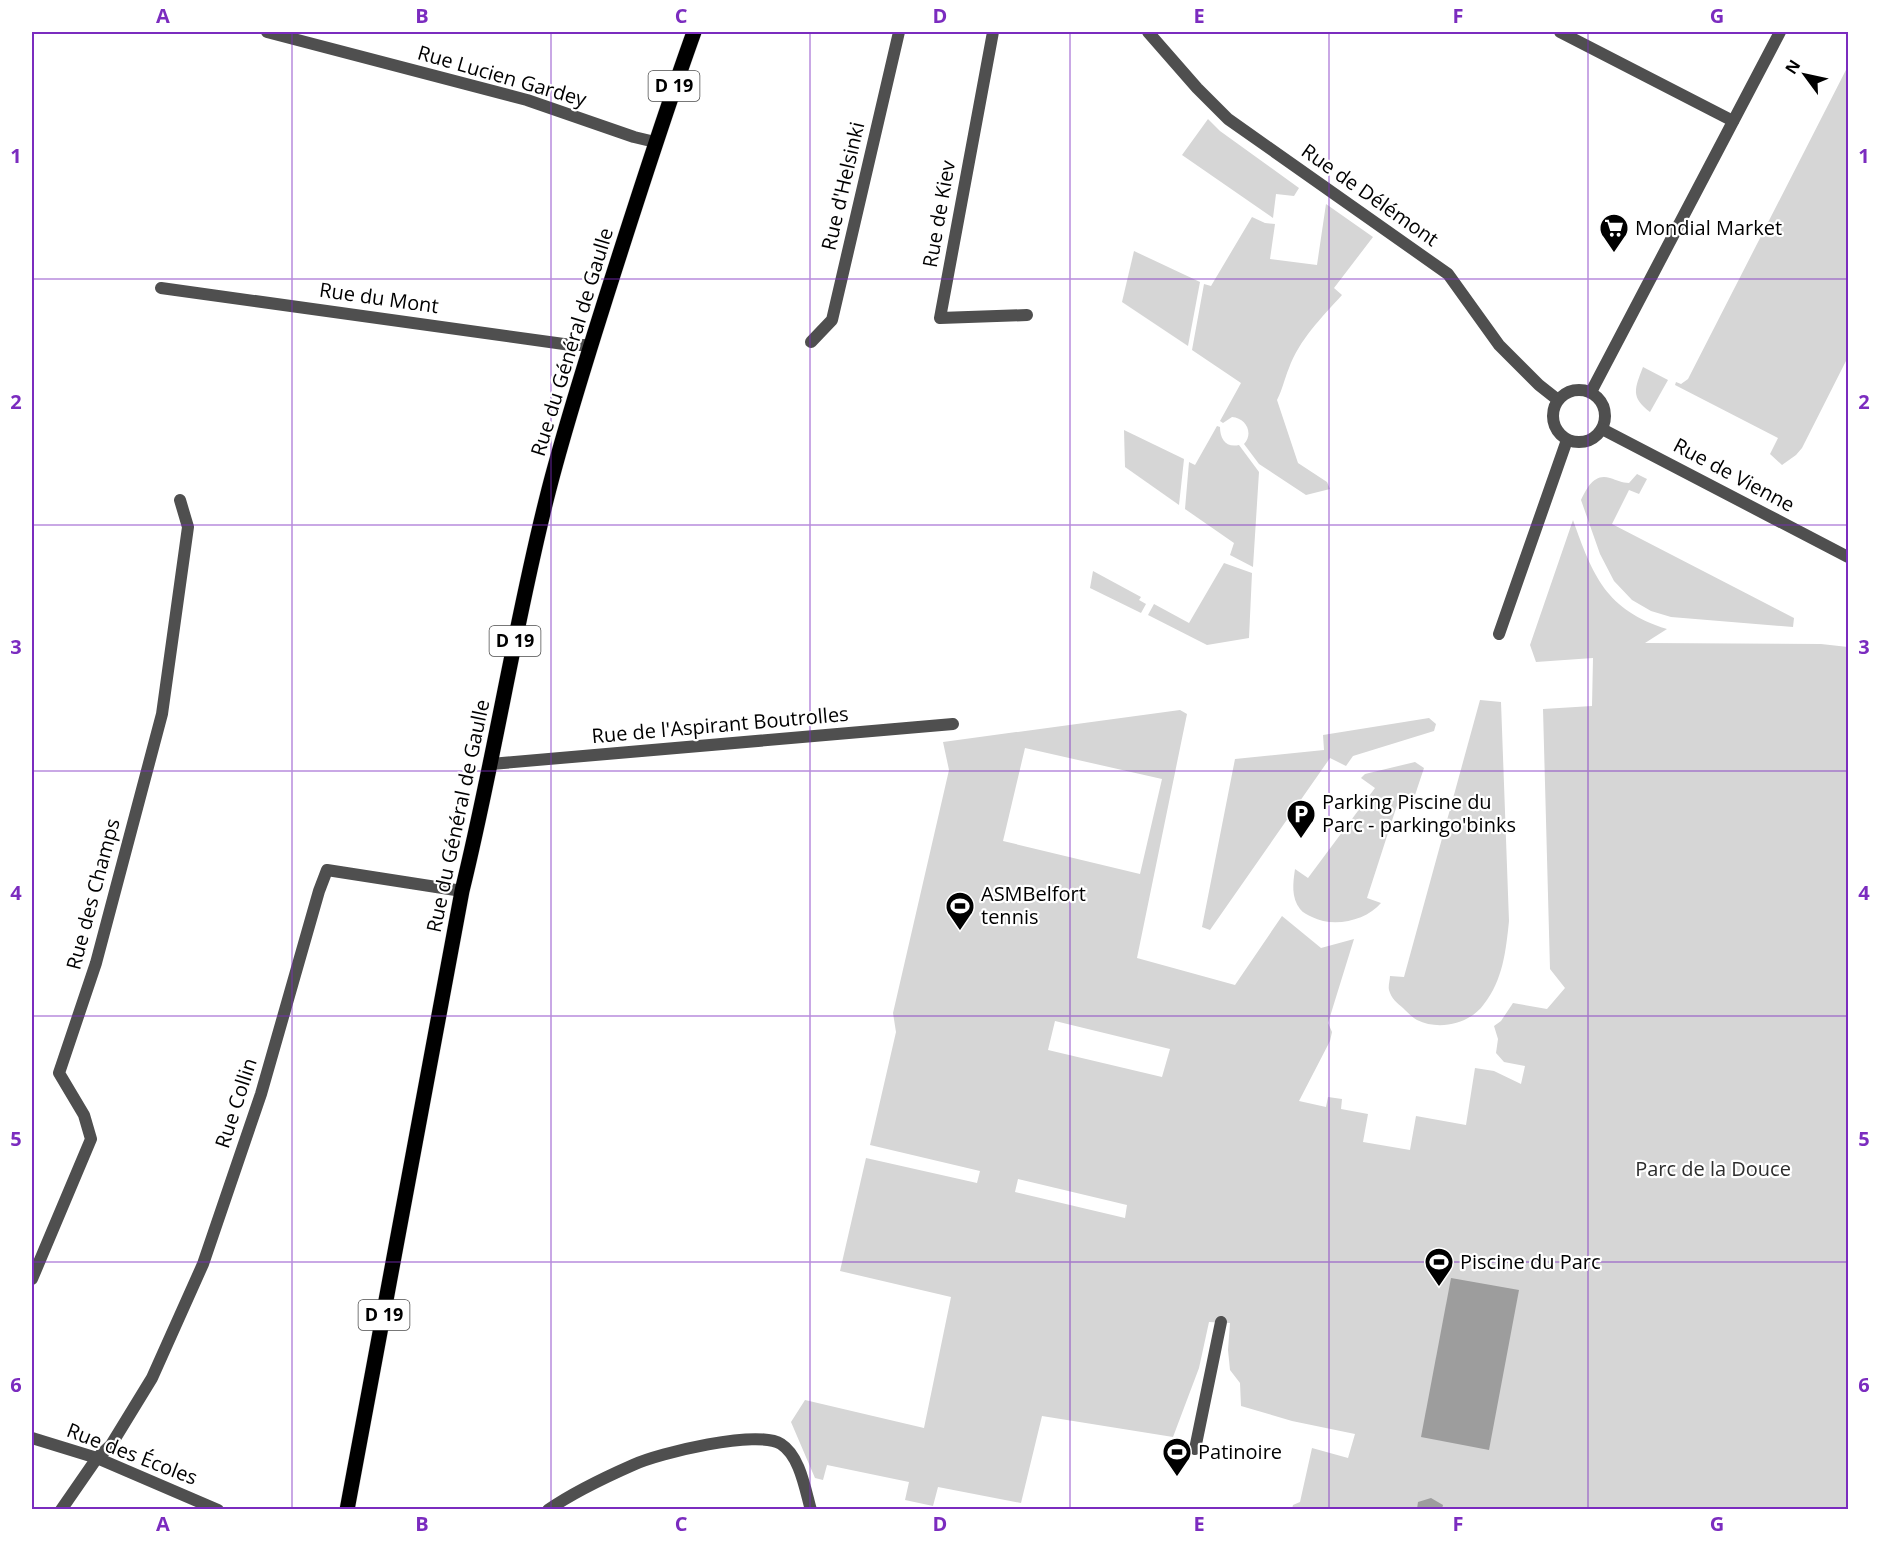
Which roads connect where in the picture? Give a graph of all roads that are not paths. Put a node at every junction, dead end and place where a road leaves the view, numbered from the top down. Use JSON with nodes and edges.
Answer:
{"nodes":[{"id":1,"x":267,"y":32,"type":"edge"},
{"id":2,"x":694,"y":32,"type":"edge"},
{"id":3,"x":899,"y":32,"type":"edge"},
{"id":4,"x":993,"y":32,"type":"edge"},
{"id":5,"x":1148,"y":32,"type":"edge"},
{"id":6,"x":1560,"y":32,"type":"edge"},
{"id":7,"x":1780,"y":32,"type":"edge"},
{"id":8,"x":1733,"y":121,"type":"junction"},
{"id":9,"x":655,"y":142,"type":"junction"},
{"id":10,"x":161,"y":288,"type":"dead end"},
{"id":11,"x":1027,"y":315,"type":"dead end"},
{"id":12,"x":811,"y":342,"type":"dead end"},
{"id":13,"x":591,"y":345,"type":"junction"},
{"id":14,"x":1591,"y":392,"type":"junction"},
{"id":15,"x":1558,"y":400,"type":"junction"},
{"id":16,"x":1602,"y":429,"type":"junction"},
{"id":17,"x":1567,"y":440,"type":"junction"},
{"id":18,"x":180,"y":500,"type":"dead end"},
{"id":19,"x":1848,"y":556,"type":"edge"},
{"id":20,"x":1499,"y":634,"type":"dead end"},
{"id":21,"x":953,"y":724,"type":"dead end"},
{"id":22,"x":491,"y":764,"type":"junction"},
{"id":23,"x":462,"y":891,"type":"junction"},
{"id":24,"x":32,"y":1279,"type":"edge"},
{"id":25,"x":1221,"y":1322,"type":"dead end"},
{"id":26,"x":32,"y":1438,"type":"edge"},
{"id":27,"x":1195,"y":1449,"type":"dead end"},
{"id":28,"x":97,"y":1458,"type":"junction"},
{"id":29,"x":61,"y":1509,"type":"edge"},
{"id":30,"x":218,"y":1509,"type":"edge"},
{"id":31,"x":347,"y":1509,"type":"edge"},
{"id":32,"x":548,"y":1509,"type":"edge"},
{"id":33,"x":811,"y":1509,"type":"edge"}],
"edges":[{"from":1,"to":9,"type":"street","name":"Rue Lucien Gardey"},
{"from":2,"to":9,"type":"main road","number":"D 19"},
{"from":3,"to":12,"type":"street","name":"Rue d'Helsinki"},
{"from":4,"to":11,"type":"street","name":"Rue de Kiev"},
{"from":5,"to":15,"type":"street","name":"Rue de Délémont"},
{"from":6,"to":8,"type":"street"},
{"from":7,"to":8,"type":"street"},
{"from":8,"to":14,"type":"street"},
{"from":9,"to":13,"type":"main road","name":"Rue du Général de Gaulle","number":"D 19"},
{"from":10,"to":13,"type":"street","name":"Rue du Mont"},
{"from":13,"to":22,"type":"main road","name":"Rue du Général de Gaulle","number":"D 19"},
{"from":14,"to":15,"type":"street"},
{"from":14,"to":16,"type":"street"},
{"from":15,"to":17,"type":"street"},
{"from":16,"to":17,"type":"street"},
{"from":16,"to":19,"type":"street","name":"Rue de Vienne"},
{"from":17,"to":20,"type":"street"},
{"from":18,"to":24,"type":"street","name":"Rue des Champs"},
{"from":21,"to":22,"type":"street","name":"Rue de l'Aspirant Boutrolles"},
{"from":22,"to":23,"type":"main road","name":"Rue du Général de Gaulle","number":"D 19"},
{"from":23,"to":28,"type":"street","name":"Rue Collin"},
{"from":23,"to":31,"type":"main road","name":"Rue du Général de Gaulle","number":"D 19"},
{"from":25,"to":27,"type":"street"},
{"from":26,"to":28,"type":"street","name":"Rue des Écoles"},
{"from":28,"to":29,"type":"street","name":"Rue Collin"},
{"from":28,"to":30,"type":"street","name":"Rue des Écoles"},
{"from":32,"to":33,"type":"street"}]}
